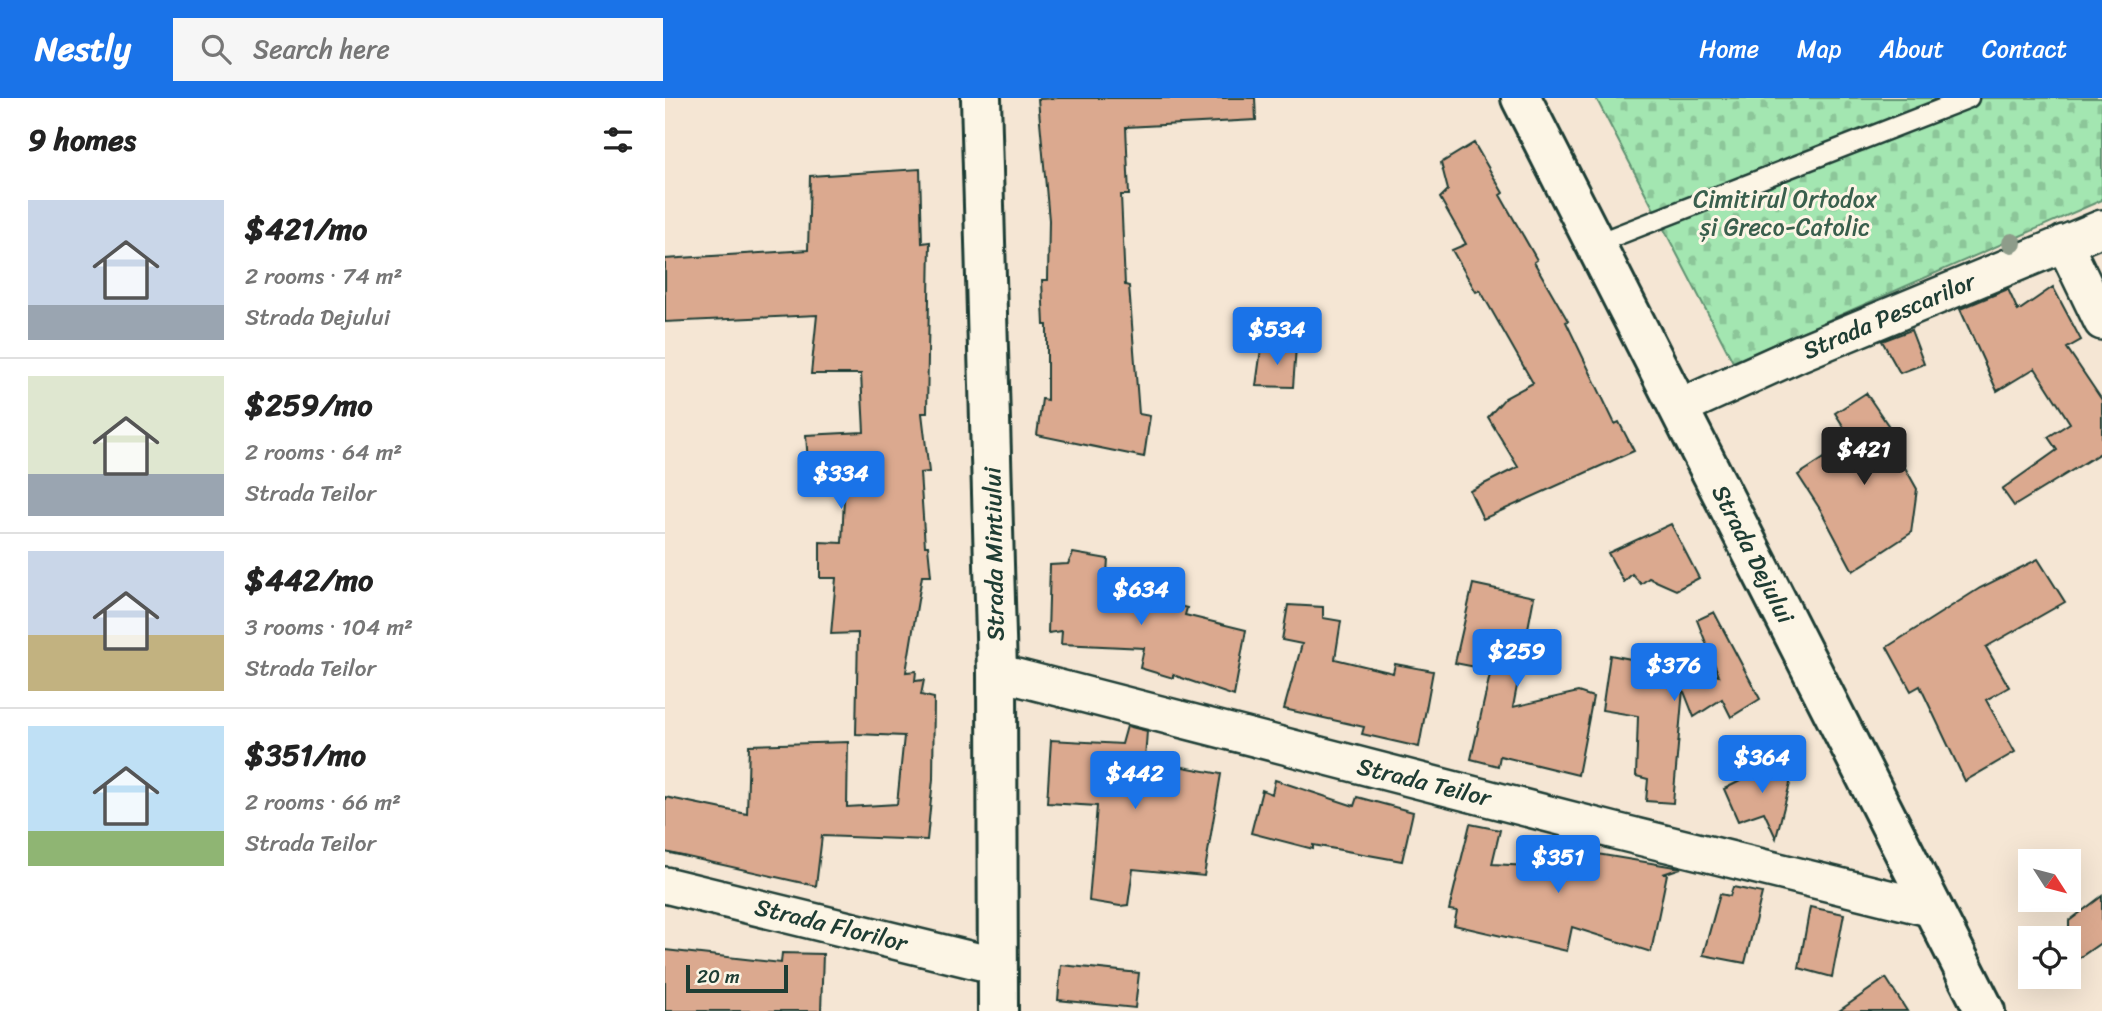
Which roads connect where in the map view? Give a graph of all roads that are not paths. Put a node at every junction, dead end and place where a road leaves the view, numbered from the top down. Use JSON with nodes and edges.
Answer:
{"nodes":[{"id":1,"x":981,"y":98,"type":"edge"},
{"id":2,"x":1521,"y":98,"type":"edge"},
{"id":3,"x":1969,"y":98,"type":"edge"},
{"id":4,"x":2102,"y":228,"type":"edge"},
{"id":5,"x":2064,"y":243,"type":"junction"},
{"id":6,"x":1595,"y":244,"type":"junction"},
{"id":7,"x":2102,"y":323,"type":"edge"},
{"id":8,"x":1678,"y":408,"type":"junction"},
{"id":9,"x":997,"y":672,"type":"junction"},
{"id":10,"x":665,"y":885,"type":"edge"},
{"id":11,"x":1933,"y":909,"type":"junction"},
{"id":12,"x":997,"y":966,"type":"junction"},
{"id":13,"x":998,"y":1011,"type":"edge"},
{"id":14,"x":1985,"y":1011,"type":"edge"}],
"edges":[{"from":1,"to":9,"type":"main road","name":"Strada Mintiului"},
{"from":2,"to":6,"type":"main road","name":"Strada Dejului"},
{"from":3,"to":6,"type":"lane"},
{"from":4,"to":5,"type":"street","name":"Strada Pescarilor"},
{"from":5,"to":7,"type":"street"},
{"from":5,"to":8,"type":"street","name":"Strada Pescarilor"},
{"from":6,"to":8,"type":"main road","name":"Strada Dejului"},
{"from":8,"to":11,"type":"main road","name":"Strada Dejului"},
{"from":9,"to":11,"type":"street","name":"Strada Teilor"},
{"from":9,"to":12,"type":"main road","name":"Strada Mintiului"},
{"from":10,"to":12,"type":"street","name":"Strada Florilor"},
{"from":11,"to":14,"type":"main road","name":"Strada Dejului"},
{"from":12,"to":13,"type":"main road","name":"Strada Mintiului"}]}
